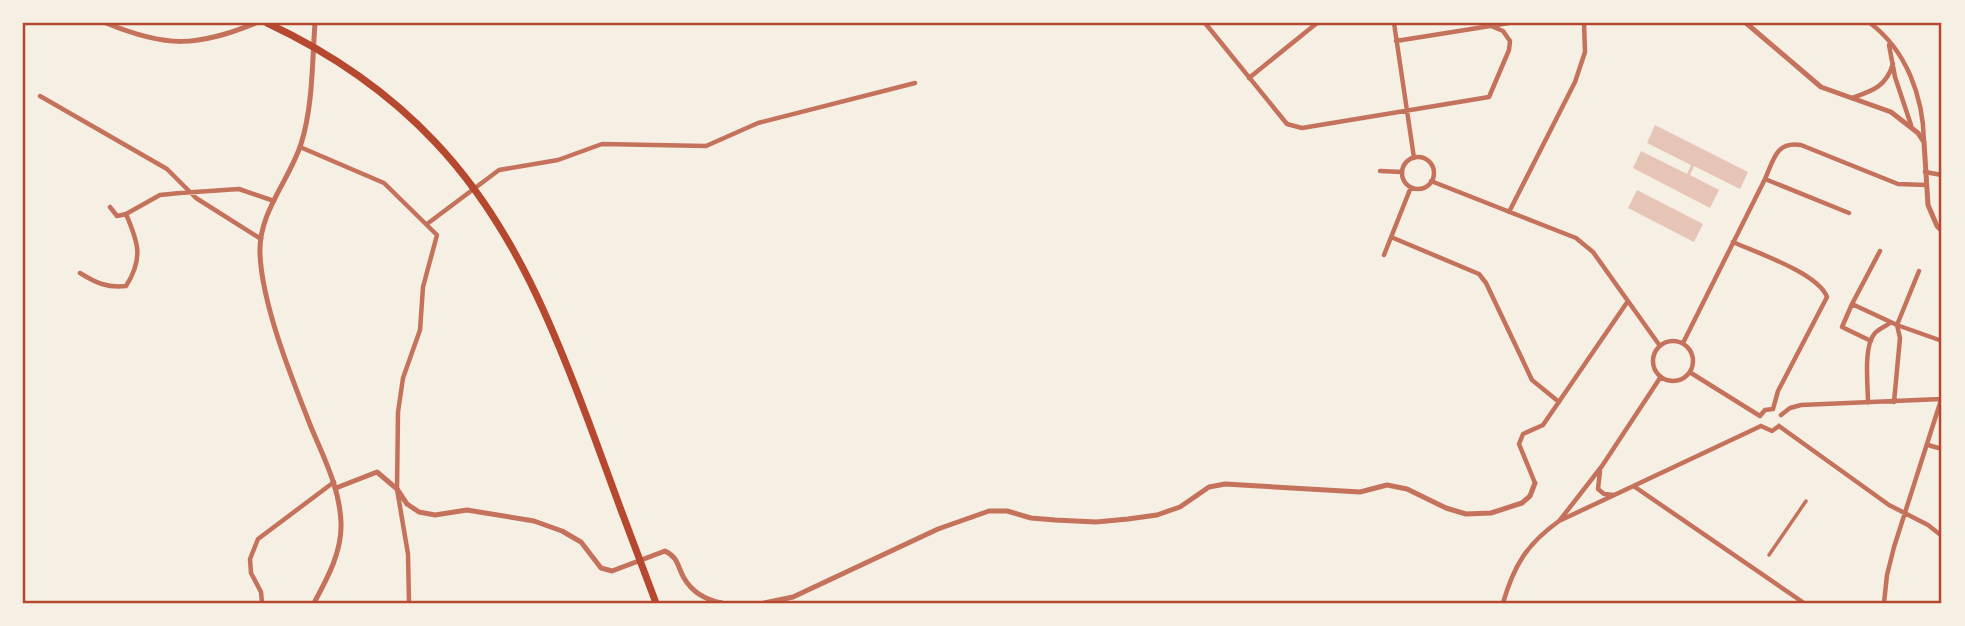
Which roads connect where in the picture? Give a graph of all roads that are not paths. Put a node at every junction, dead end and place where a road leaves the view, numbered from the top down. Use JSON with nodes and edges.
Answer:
{"nodes":[{"id":1,"x":106,"y":23,"type":"edge"},
{"id":2,"x":256,"y":23,"type":"edge"},
{"id":3,"x":267,"y":23,"type":"edge"},
{"id":4,"x":315,"y":23,"type":"edge"},
{"id":5,"x":1205,"y":23,"type":"edge"},
{"id":6,"x":1317,"y":23,"type":"edge"},
{"id":7,"x":1394,"y":23,"type":"edge"},
{"id":8,"x":1509,"y":23,"type":"edge"},
{"id":9,"x":1584,"y":23,"type":"edge"},
{"id":10,"x":1746,"y":23,"type":"edge"},
{"id":11,"x":1870,"y":23,"type":"edge"},
{"id":12,"x":1491,"y":26,"type":"junction"},
{"id":13,"x":1396,"y":41,"type":"junction"},
{"id":14,"x":1888,"y":41,"type":"junction"},
{"id":15,"x":1893,"y":64,"type":"junction"},
{"id":16,"x":1249,"y":78,"type":"junction"},
{"id":17,"x":915,"y":83,"type":"dead end"},
{"id":18,"x":40,"y":96,"type":"dead end"},
{"id":19,"x":1852,"y":98,"type":"junction"},
{"id":20,"x":1407,"y":110,"type":"junction"},
{"id":21,"x":1910,"y":125,"type":"junction"},
{"id":22,"x":1924,"y":142,"type":"junction"},
{"id":23,"x":300,"y":147,"type":"junction"},
{"id":24,"x":1414,"y":158,"type":"junction"},
{"id":25,"x":1380,"y":170,"type":"dead end"},
{"id":26,"x":1402,"y":172,"type":"junction"},
{"id":27,"x":1925,"y":172,"type":"junction"},
{"id":28,"x":1942,"y":175,"type":"edge"},
{"id":29,"x":1765,"y":179,"type":"junction"},
{"id":30,"x":1432,"y":181,"type":"junction"},
{"id":31,"x":1926,"y":185,"type":"junction"},
{"id":32,"x":1411,"y":187,"type":"junction"},
{"id":33,"x":190,"y":194,"type":"junction"},
{"id":34,"x":274,"y":201,"type":"junction"},
{"id":35,"x":110,"y":207,"type":"dead end"},
{"id":36,"x":1509,"y":212,"type":"junction"},
{"id":37,"x":1849,"y":213,"type":"dead end"},
{"id":38,"x":126,"y":214,"type":"junction"},
{"id":39,"x":427,"y":224,"type":"junction"},
{"id":40,"x":1942,"y":232,"type":"edge"},
{"id":41,"x":1391,"y":237,"type":"junction"},
{"id":42,"x":262,"y":239,"type":"junction"},
{"id":43,"x":1733,"y":242,"type":"junction"},
{"id":44,"x":1880,"y":251,"type":"dead end"},
{"id":45,"x":1384,"y":255,"type":"dead end"},
{"id":46,"x":1919,"y":271,"type":"dead end"},
{"id":47,"x":80,"y":273,"type":"dead end"},
{"id":48,"x":1628,"y":301,"type":"junction"},
{"id":49,"x":1852,"y":304,"type":"junction"},
{"id":50,"x":1891,"y":323,"type":"junction"},
{"id":51,"x":1897,"y":325,"type":"junction"},
{"id":52,"x":1871,"y":341,"type":"junction"},
{"id":53,"x":1942,"y":341,"type":"edge"},
{"id":54,"x":1683,"y":343,"type":"junction"},
{"id":55,"x":1660,"y":346,"type":"junction"},
{"id":56,"x":1691,"y":373,"type":"junction"},
{"id":57,"x":1660,"y":378,"type":"junction"},
{"id":58,"x":1942,"y":398,"type":"edge"},
{"id":59,"x":1559,"y":402,"type":"junction"},
{"id":60,"x":1894,"y":402,"type":"junction"},
{"id":61,"x":1868,"y":403,"type":"junction"},
{"id":62,"x":1773,"y":409,"type":"junction"},
{"id":63,"x":1781,"y":415,"type":"junction"},
{"id":64,"x":1760,"y":416,"type":"junction"},
{"id":65,"x":1761,"y":426,"type":"junction"},
{"id":66,"x":1779,"y":426,"type":"junction"},
{"id":67,"x":1928,"y":445,"type":"junction"},
{"id":68,"x":1942,"y":449,"type":"edge"},
{"id":69,"x":1602,"y":466,"type":"junction"},
{"id":70,"x":1535,"y":483,"type":"joint"},
{"id":71,"x":335,"y":485,"type":"junction"},
{"id":72,"x":1635,"y":487,"type":"junction"},
{"id":73,"x":397,"y":489,"type":"junction"},
{"id":74,"x":1615,"y":495,"type":"junction"},
{"id":75,"x":1806,"y":500,"type":"dead end"},
{"id":76,"x":1906,"y":514,"type":"junction"},
{"id":77,"x":1559,"y":521,"type":"junction"},
{"id":78,"x":1942,"y":536,"type":"edge"},
{"id":79,"x":1769,"y":555,"type":"dead end"},
{"id":80,"x":262,"y":603,"type":"edge"},
{"id":81,"x":314,"y":603,"type":"edge"},
{"id":82,"x":409,"y":603,"type":"edge"},
{"id":83,"x":656,"y":603,"type":"edge"},
{"id":84,"x":722,"y":603,"type":"edge"},
{"id":85,"x":764,"y":603,"type":"edge"},
{"id":86,"x":1503,"y":603,"type":"edge"},
{"id":87,"x":1804,"y":603,"type":"edge"},
{"id":88,"x":1884,"y":603,"type":"edge"}],
"edges":[{"from":1,"to":2,"type":"street"},
{"from":3,"to":83,"type":"highway"},
{"from":4,"to":23,"type":"street"},
{"from":5,"to":16,"type":"street"},
{"from":6,"to":16,"type":"street"},
{"from":7,"to":13,"type":"street"},
{"from":8,"to":12,"type":"street"},
{"from":9,"to":36,"type":"street"},
{"from":10,"to":19,"type":"street"},
{"from":11,"to":14,"type":"street"},
{"from":12,"to":13,"type":"street"},
{"from":12,"to":20,"type":"street"},
{"from":13,"to":20,"type":"street"},
{"from":14,"to":15,"type":"street"},
{"from":14,"to":22,"type":"street"},
{"from":15,"to":19,"type":"street"},
{"from":15,"to":21,"type":"street"},
{"from":16,"to":20,"type":"street"},
{"from":17,"to":39,"type":"street"},
{"from":18,"to":33,"type":"street"},
{"from":19,"to":21,"type":"street"},
{"from":20,"to":24,"type":"street"},
{"from":21,"to":22,"type":"street"},
{"from":22,"to":27,"type":"street"},
{"from":23,"to":34,"type":"street"},
{"from":23,"to":39,"type":"street"},
{"from":24,"to":26,"type":"street"},
{"from":24,"to":30,"type":"street"},
{"from":25,"to":26,"type":"street"},
{"from":26,"to":32,"type":"street"},
{"from":27,"to":28,"type":"street"},
{"from":27,"to":31,"type":"street"},
{"from":29,"to":31,"type":"street"},
{"from":29,"to":37,"type":"street"},
{"from":29,"to":43,"type":"street"},
{"from":30,"to":32,"type":"street"},
{"from":30,"to":36,"type":"street"},
{"from":31,"to":40,"type":"street"},
{"from":32,"to":41,"type":"street"},
{"from":33,"to":34,"type":"street"},
{"from":33,"to":38,"type":"street"},
{"from":33,"to":42,"type":"street"},
{"from":34,"to":42,"type":"street"},
{"from":35,"to":38,"type":"street"},
{"from":36,"to":48,"type":"street"},
{"from":38,"to":47,"type":"street"},
{"from":39,"to":73,"type":"street"},
{"from":41,"to":45,"type":"street"},
{"from":41,"to":59,"type":"street"},
{"from":42,"to":71,"type":"street"},
{"from":43,"to":54,"type":"street"},
{"from":43,"to":62,"type":"street"},
{"from":44,"to":49,"type":"street"},
{"from":46,"to":51,"type":"street"},
{"from":48,"to":55,"type":"street"},
{"from":48,"to":59,"type":"street"},
{"from":49,"to":50,"type":"street"},
{"from":49,"to":52,"type":"street"},
{"from":50,"to":51,"type":"street"},
{"from":50,"to":52,"type":"street"},
{"from":51,"to":53,"type":"street"},
{"from":51,"to":60,"type":"street"},
{"from":52,"to":61,"type":"street"},
{"from":54,"to":55,"type":"street"},
{"from":54,"to":56,"type":"street"},
{"from":55,"to":57,"type":"street"},
{"from":56,"to":57,"type":"street"},
{"from":56,"to":64,"type":"street"},
{"from":57,"to":69,"type":"street"},
{"from":58,"to":60,"type":"street"},
{"from":58,"to":67,"type":"street"},
{"from":59,"to":70,"type":"street"},
{"from":60,"to":61,"type":"street"},
{"from":61,"to":63,"type":"street"},
{"from":62,"to":63,"type":"street"},
{"from":62,"to":64,"type":"street"},
{"from":63,"to":66,"type":"street"},
{"from":64,"to":65,"type":"street"},
{"from":65,"to":66,"type":"street"},
{"from":65,"to":72,"type":"street"},
{"from":66,"to":76,"type":"street"},
{"from":67,"to":68,"type":"street"},
{"from":67,"to":76,"type":"street"},
{"from":69,"to":74,"type":"street"},
{"from":69,"to":77,"type":"street"},
{"from":70,"to":85,"type":"street"},
{"from":71,"to":73,"type":"street"},
{"from":71,"to":80,"type":"street"},
{"from":71,"to":81,"type":"street"},
{"from":72,"to":74,"type":"street"},
{"from":72,"to":87,"type":"street"},
{"from":73,"to":82,"type":"street"},
{"from":73,"to":84,"type":"street"},
{"from":74,"to":77,"type":"street"},
{"from":75,"to":79,"type":"street"},
{"from":76,"to":78,"type":"street"},
{"from":76,"to":88,"type":"street"},
{"from":77,"to":86,"type":"street"}]}
